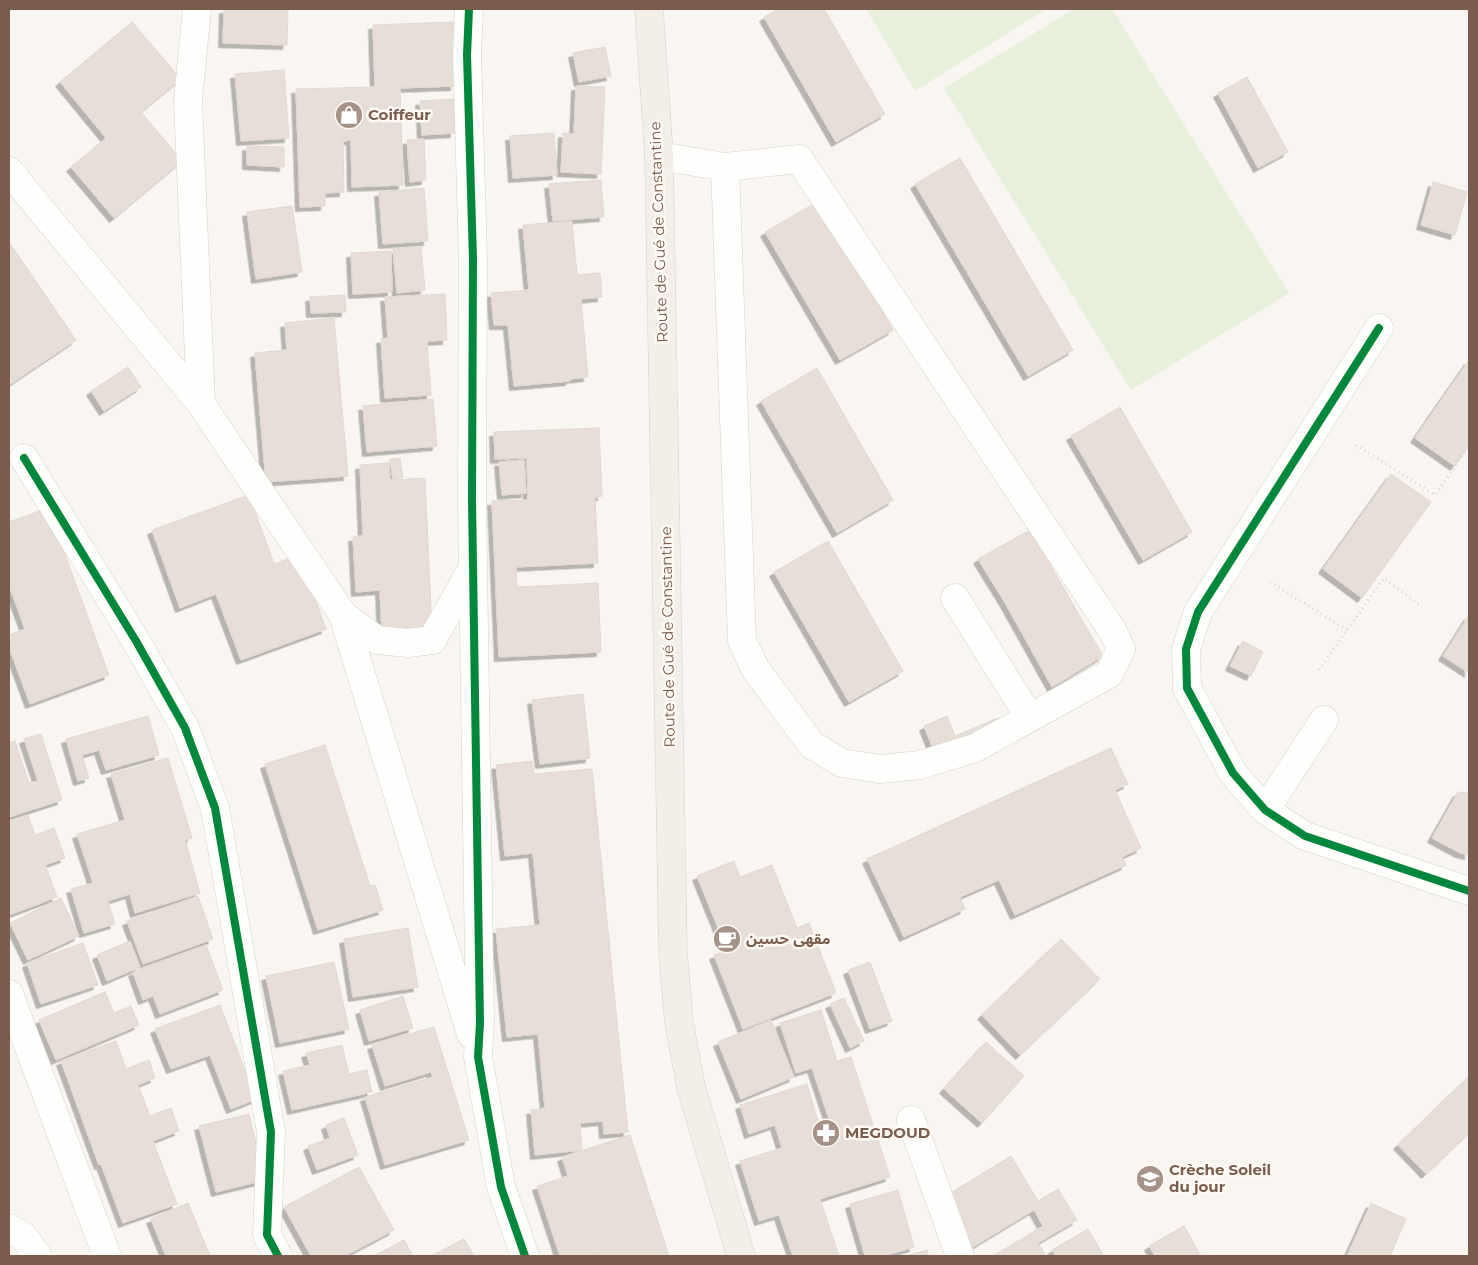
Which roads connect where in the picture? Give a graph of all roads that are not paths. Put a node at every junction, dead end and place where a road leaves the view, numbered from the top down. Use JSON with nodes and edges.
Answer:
{"nodes":[{"id":1,"x":197,"y":9,"type":"edge"},
{"id":2,"x":469,"y":9,"type":"edge"},
{"id":3,"x":649,"y":9,"type":"edge"},
{"id":4,"x":659,"y":156,"type":"junction"},
{"id":5,"x":725,"y":166,"type":"junction"},
{"id":6,"x":9,"y":171,"type":"edge"},
{"id":7,"x":1379,"y":328,"type":"dead end"},
{"id":8,"x":202,"y":404,"type":"junction"},
{"id":9,"x":24,"y":458,"type":"dead end"},
{"id":10,"x":472,"y":570,"type":"junction"},
{"id":11,"x":955,"y":598,"type":"dead end"},
{"id":12,"x":343,"y":615,"type":"junction"},
{"id":13,"x":1030,"y":718,"type":"junction"},
{"id":14,"x":1324,"y":720,"type":"dead end"},
{"id":15,"x":1265,"y":810,"type":"junction"},
{"id":16,"x":1469,"y":891,"type":"edge"},
{"id":17,"x":9,"y":994,"type":"edge"},
{"id":18,"x":478,"y":1058,"type":"junction"},
{"id":19,"x":911,"y":1120,"type":"dead end"},
{"id":20,"x":9,"y":1228,"type":"edge"},
{"id":21,"x":38,"y":1256,"type":"edge"},
{"id":22,"x":107,"y":1256,"type":"edge"},
{"id":23,"x":278,"y":1256,"type":"edge"},
{"id":24,"x":525,"y":1256,"type":"edge"},
{"id":25,"x":741,"y":1256,"type":"edge"},
{"id":26,"x":960,"y":1256,"type":"edge"}],
"edges":[{"from":1,"to":8,"type":"street"},
{"from":2,"to":10,"type":"street"},
{"from":3,"to":4,"type":"main road","name":"Route de Gué de Constantine"},
{"from":4,"to":5,"type":"street"},
{"from":4,"to":25,"type":"main road","name":"Route de Gué de Constantine"},
{"from":5,"to":13,"type":"street"},
{"from":5,"to":13,"type":"street"},
{"from":6,"to":8,"type":"street"},
{"from":7,"to":15,"type":"street"},
{"from":8,"to":12,"type":"street"},
{"from":9,"to":23,"type":"street"},
{"from":10,"to":12,"type":"street"},
{"from":10,"to":18,"type":"street"},
{"from":11,"to":13,"type":"street"},
{"from":12,"to":18,"type":"street"},
{"from":14,"to":15,"type":"street"},
{"from":15,"to":16,"type":"street"},
{"from":17,"to":22,"type":"street"},
{"from":18,"to":24,"type":"street"},
{"from":19,"to":26,"type":"street"},
{"from":20,"to":21,"type":"street"}]}
